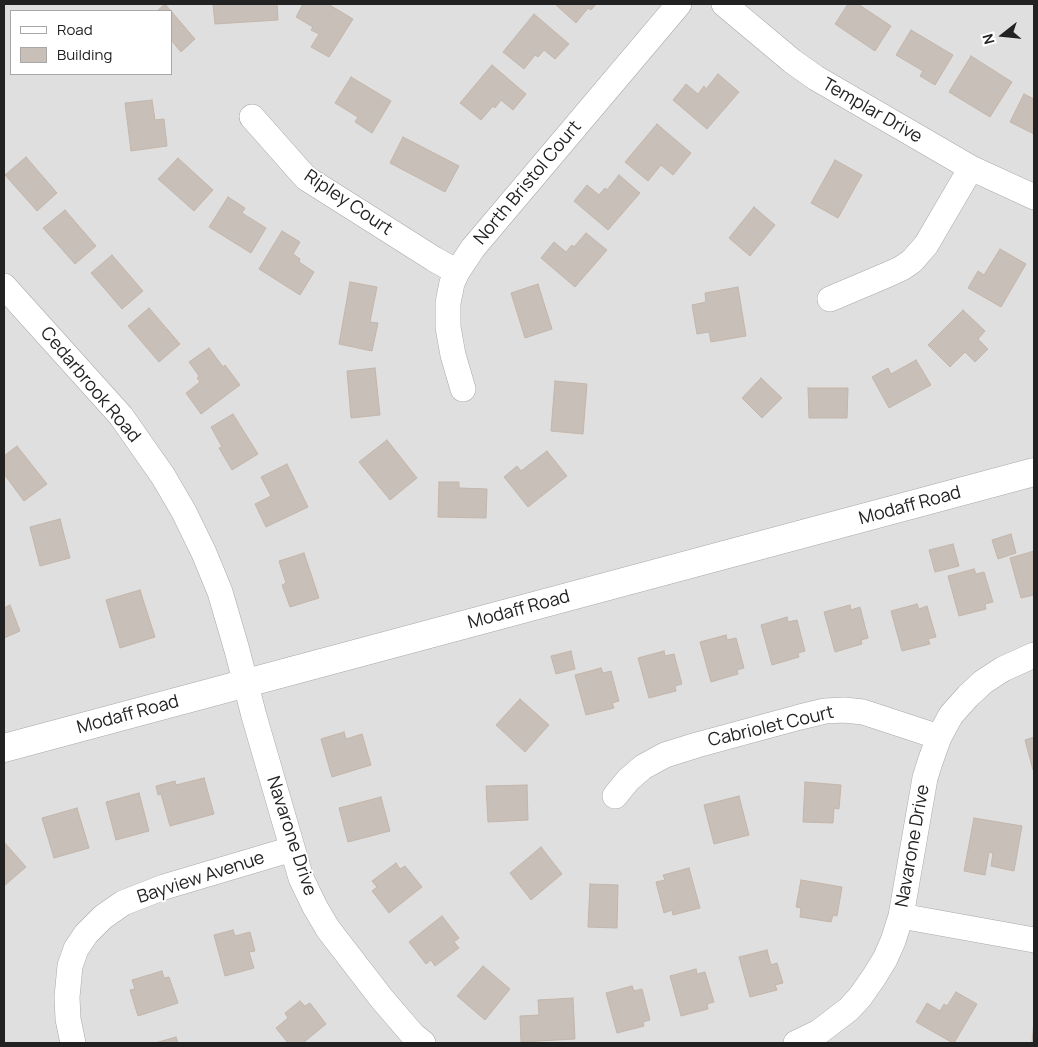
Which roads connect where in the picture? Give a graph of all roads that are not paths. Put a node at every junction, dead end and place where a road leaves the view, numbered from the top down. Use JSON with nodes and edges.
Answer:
{"nodes":[{"id":1,"x":679,"y":4,"type":"edge"},
{"id":2,"x":724,"y":4,"type":"edge"},
{"id":3,"x":252,"y":117,"type":"dead end"},
{"id":4,"x":971,"y":168,"type":"junction"},
{"id":5,"x":1034,"y":197,"type":"edge"},
{"id":6,"x":457,"y":272,"type":"junction"},
{"id":7,"x":4,"y":286,"type":"edge"},
{"id":8,"x":830,"y":299,"type":"dead end"},
{"id":9,"x":463,"y":389,"type":"dead end"},
{"id":10,"x":1034,"y":472,"type":"edge"},
{"id":11,"x":1034,"y":655,"type":"edge"},
{"id":12,"x":246,"y":683,"type":"junction"},
{"id":13,"x":939,"y":737,"type":"junction"},
{"id":14,"x":4,"y":748,"type":"edge"},
{"id":15,"x":615,"y":796,"type":"dead end"},
{"id":16,"x":292,"y":849,"type":"junction"},
{"id":17,"x":901,"y":916,"type":"junction"},
{"id":18,"x":1034,"y":940,"type":"edge"},
{"id":19,"x":73,"y":1043,"type":"edge"},
{"id":20,"x":422,"y":1043,"type":"edge"},
{"id":21,"x":796,"y":1043,"type":"edge"}],
"edges":[{"from":1,"to":6,"type":"street","name":"North Bristol Court"},
{"from":2,"to":4,"type":"street","name":"Templar Drive"},
{"from":3,"to":6,"type":"street","name":"Ripley Court"},
{"from":4,"to":5,"type":"street","name":"Templar Drive"},
{"from":4,"to":8,"type":"street"},
{"from":6,"to":9,"type":"street","name":"North Bristol Court"},
{"from":7,"to":12,"type":"street","name":"Cedarbrook Road"},
{"from":10,"to":12,"type":"street","name":"Modaff Road"},
{"from":11,"to":13,"type":"street","name":"Navarone Drive"},
{"from":12,"to":14,"type":"street","name":"Modaff Road"},
{"from":12,"to":16,"type":"street","name":"Navarone Drive"},
{"from":13,"to":15,"type":"street","name":"Cabriolet Court"},
{"from":13,"to":17,"type":"street","name":"Navarone Drive"},
{"from":16,"to":19,"type":"street","name":"Bayview Avenue"},
{"from":16,"to":20,"type":"street","name":"Navarone Drive"},
{"from":17,"to":18,"type":"street"},
{"from":17,"to":21,"type":"street","name":"Navarone Drive"}]}
